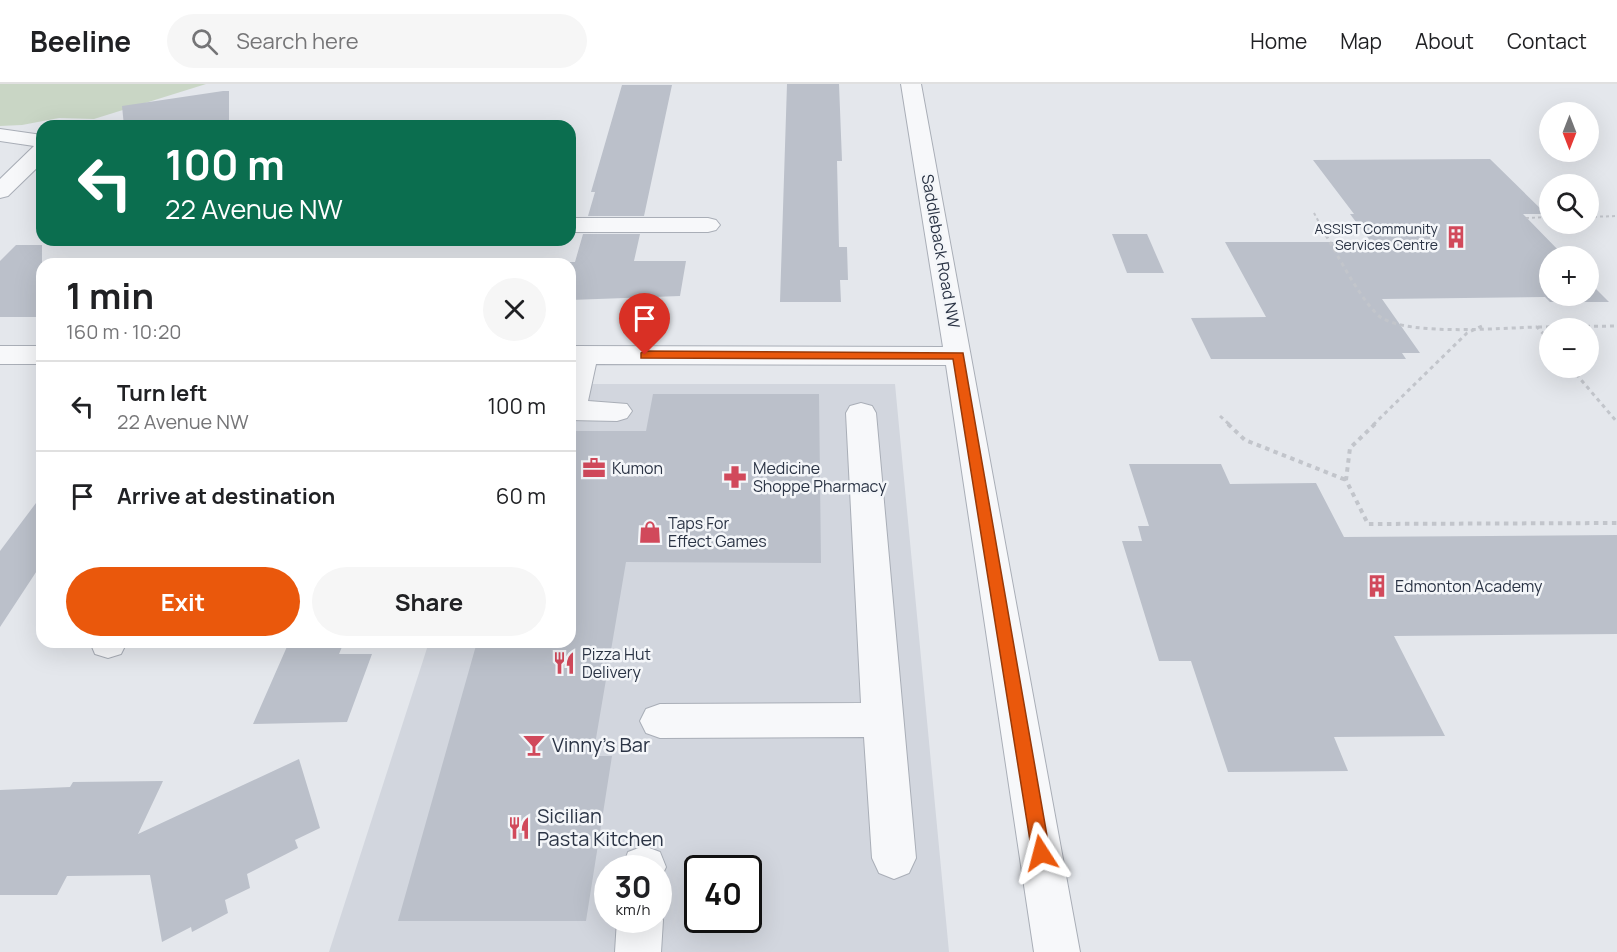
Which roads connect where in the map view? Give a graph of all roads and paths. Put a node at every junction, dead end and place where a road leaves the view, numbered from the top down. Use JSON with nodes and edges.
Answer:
{"nodes":[{"id":1,"x":911,"y":84,"type":"edge"},
{"id":2,"x":0,"y":135,"type":"edge"},
{"id":3,"x":36,"y":140,"type":"edge"},
{"id":4,"x":36,"y":157,"type":"edge"},
{"id":5,"x":0,"y":191,"type":"edge"},
{"id":6,"x":1314,"y":213,"type":"dead end"},
{"id":7,"x":1617,"y":216,"type":"edge"},
{"id":8,"x":1539,"y":217,"type":"edge"},
{"id":9,"x":1599,"y":217,"type":"edge"},
{"id":10,"x":1526,"y":218,"type":"dead end"},
{"id":11,"x":576,"y":225,"type":"edge"},
{"id":12,"x":708,"y":225,"type":"dead end"},
{"id":13,"x":1482,"y":326,"type":"junction"},
{"id":14,"x":1617,"y":326,"type":"edge"},
{"id":15,"x":1537,"y":327,"type":"joint"},
{"id":16,"x":0,"y":355,"type":"edge"},
{"id":17,"x":36,"y":355,"type":"edge"},
{"id":18,"x":577,"y":355,"type":"edge"},
{"id":19,"x":958,"y":356,"type":"junction"},
{"id":20,"x":1580,"y":378,"type":"edge"},
{"id":21,"x":576,"y":411,"type":"edge"},
{"id":22,"x":617,"y":411,"type":"dead end"},
{"id":23,"x":861,"y":413,"type":"dead end"},
{"id":24,"x":1220,"y":416,"type":"dead end"},
{"id":25,"x":1617,"y":422,"type":"edge"},
{"id":26,"x":1346,"y":480,"type":"junction"},
{"id":27,"x":1617,"y":523,"type":"edge"},
{"id":28,"x":882,"y":720,"type":"junction"},
{"id":29,"x":660,"y":721,"type":"dead end"},
{"id":30,"x":894,"y":858,"type":"dead end"},
{"id":31,"x":639,"y":933,"type":"edge"},
{"id":32,"x":638,"y":952,"type":"edge"},
{"id":33,"x":1057,"y":952,"type":"edge"}],
"edges":[{"from":1,"to":19,"type":"street","name":"Saddleback Road NW"},
{"from":2,"to":3,"type":"street"},
{"from":4,"to":5,"type":"street"},
{"from":6,"to":13,"type":"path"},
{"from":7,"to":9,"type":"path"},
{"from":8,"to":10,"type":"path"},
{"from":11,"to":12,"type":"street"},
{"from":13,"to":15,"type":"path"},
{"from":13,"to":26,"type":"path"},
{"from":14,"to":15,"type":"path"},
{"from":16,"to":17,"type":"street"},
{"from":18,"to":19,"type":"street"},
{"from":19,"to":33,"type":"street","name":"Saddleback Road NW"},
{"from":20,"to":25,"type":"path"},
{"from":21,"to":22,"type":"street"},
{"from":23,"to":28,"type":"street"},
{"from":24,"to":26,"type":"path"},
{"from":26,"to":27,"type":"path"},
{"from":28,"to":29,"type":"street"},
{"from":28,"to":30,"type":"street"},
{"from":31,"to":32,"type":"street"}]}
